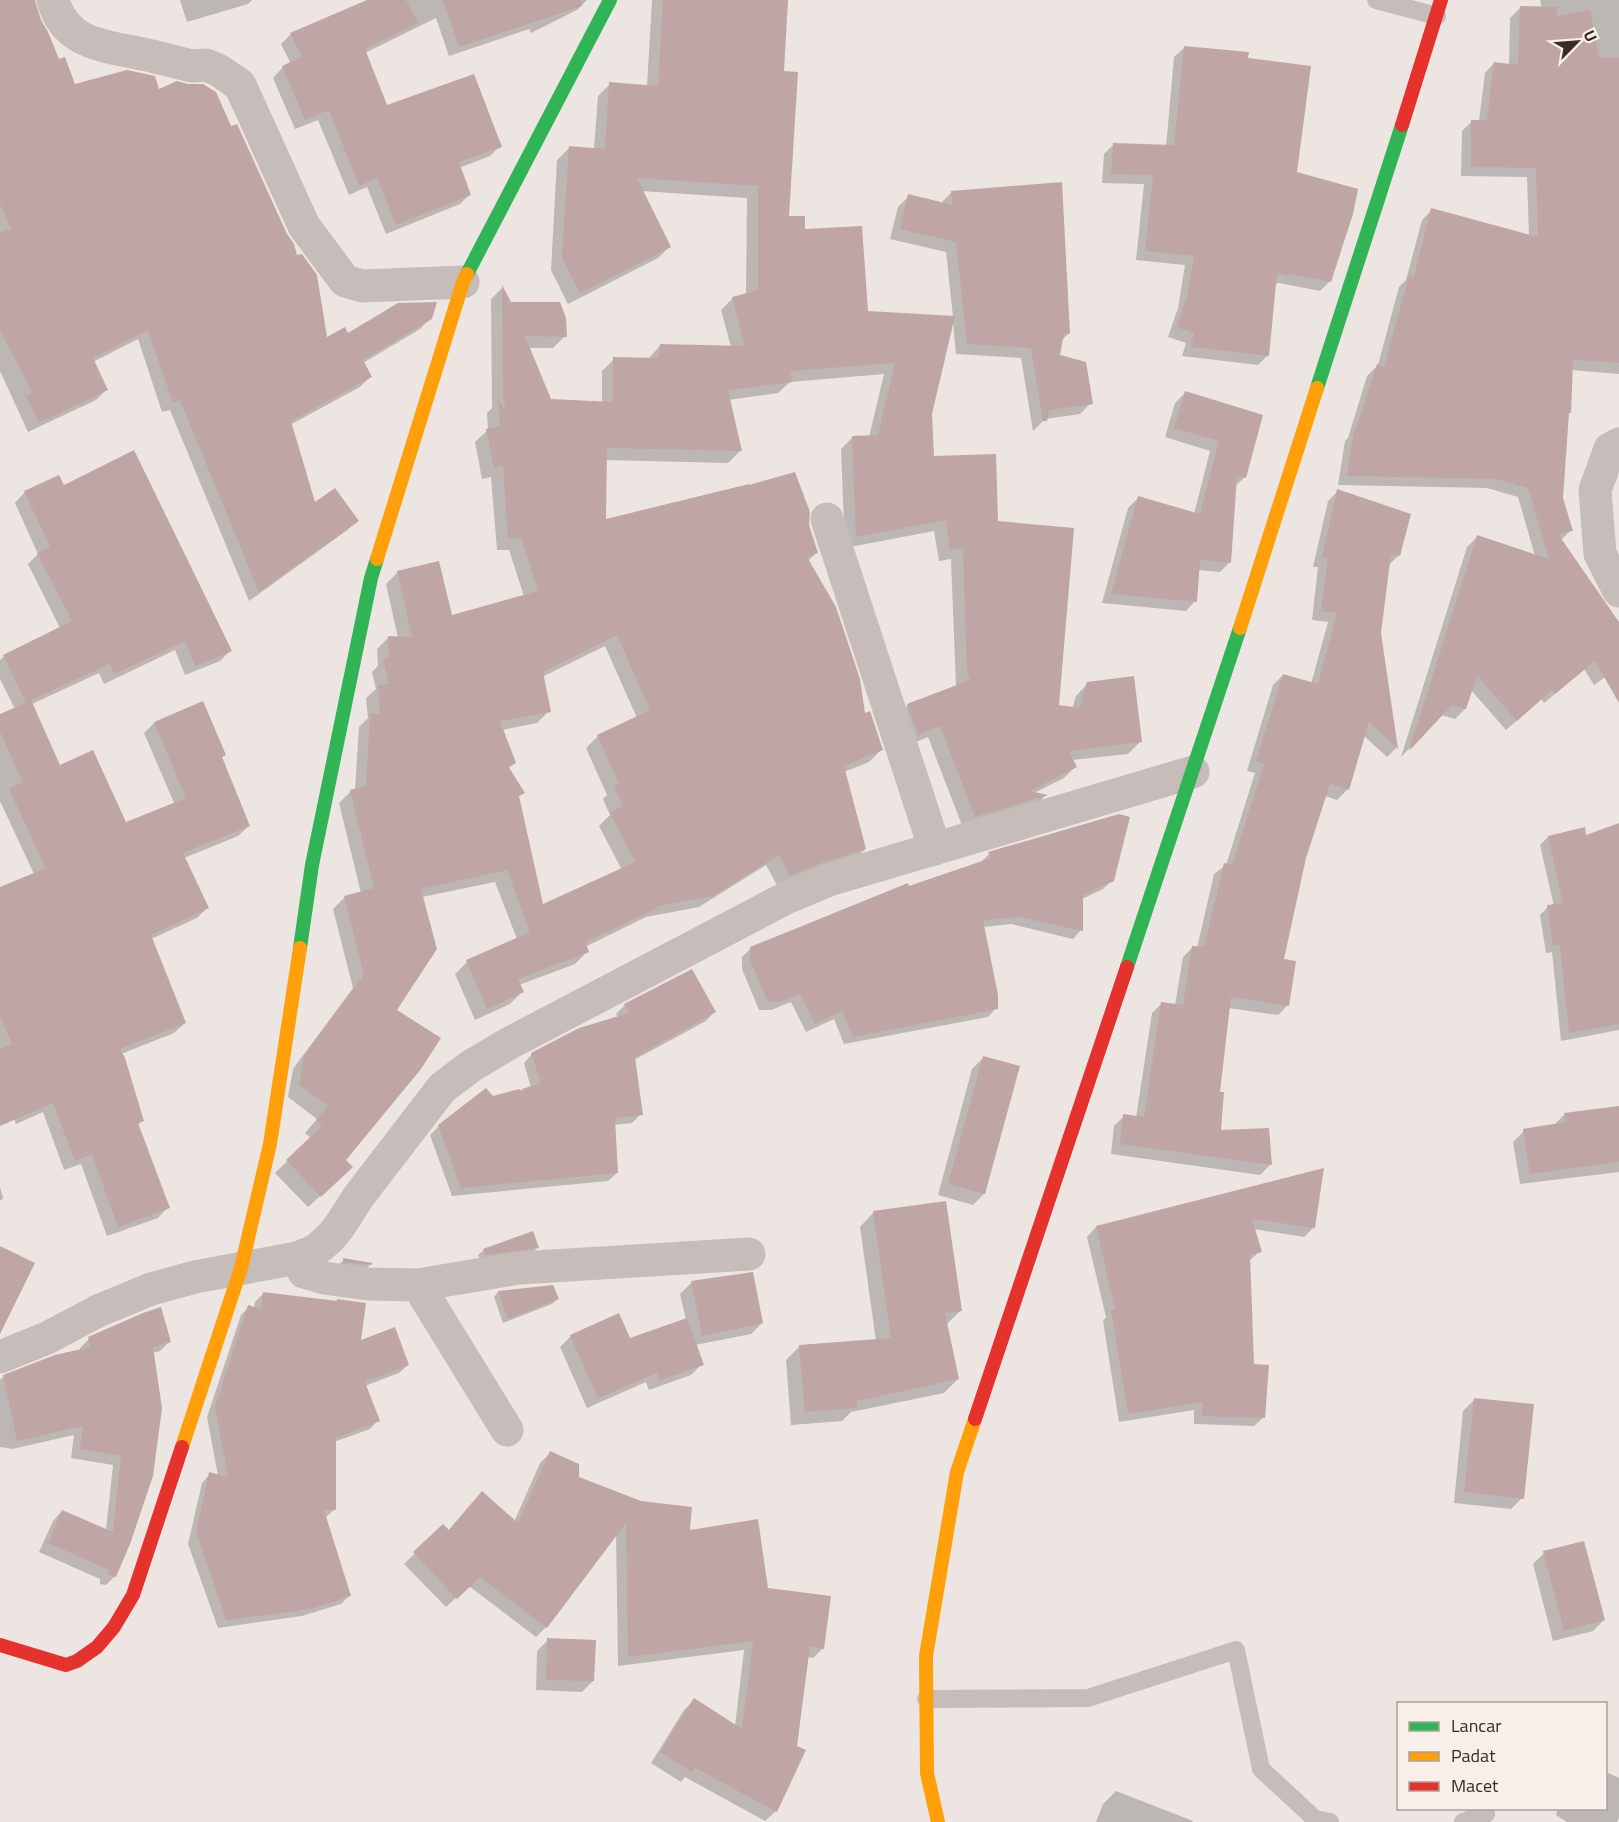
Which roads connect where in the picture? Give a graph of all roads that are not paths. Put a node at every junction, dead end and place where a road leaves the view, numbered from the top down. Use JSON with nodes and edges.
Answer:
{"nodes":[{"id":1,"x":53,"y":0,"type":"edge"},
{"id":2,"x":610,"y":0,"type":"edge"},
{"id":3,"x":1376,"y":0,"type":"edge"},
{"id":4,"x":1439,"y":8,"type":"edge"},
{"id":5,"x":463,"y":282,"type":"junction"},
{"id":6,"x":1619,"y":444,"type":"edge"},
{"id":7,"x":827,"y":519,"type":"dead end"},
{"id":8,"x":1619,"y":591,"type":"edge"},
{"id":9,"x":1193,"y":772,"type":"junction"},
{"id":10,"x":935,"y":849,"type":"junction"},
{"id":11,"x":749,"y":1254,"type":"dead end"},
{"id":12,"x":297,"y":1258,"type":"junction"},
{"id":13,"x":242,"y":1268,"type":"junction"},
{"id":14,"x":418,"y":1285,"type":"junction"},
{"id":15,"x":0,"y":1357,"type":"edge"},
{"id":16,"x":507,"y":1430,"type":"dead end"},
{"id":17,"x":0,"y":1645,"type":"edge"},
{"id":18,"x":926,"y":1699,"type":"junction"},
{"id":19,"x":1486,"y":1814,"type":"dead end"},
{"id":20,"x":938,"y":1822,"type":"edge"},
{"id":21,"x":1330,"y":1822,"type":"edge"},
{"id":22,"x":1463,"y":1822,"type":"edge"}],
"edges":[{"from":1,"to":5,"type":"street"},
{"from":2,"to":5,"type":"main road"},
{"from":3,"to":4,"type":"lane"},
{"from":4,"to":9,"type":"main road"},
{"from":5,"to":13,"type":"main road"},
{"from":6,"to":8,"type":"street"},
{"from":7,"to":10,"type":"street"},
{"from":9,"to":10,"type":"street"},
{"from":9,"to":18,"type":"main road"},
{"from":10,"to":12,"type":"street"},
{"from":11,"to":14,"type":"street"},
{"from":12,"to":13,"type":"street"},
{"from":12,"to":14,"type":"street"},
{"from":13,"to":15,"type":"street"},
{"from":13,"to":17,"type":"main road"},
{"from":14,"to":16,"type":"street"},
{"from":18,"to":20,"type":"main road"},
{"from":18,"to":21,"type":"lane"},
{"from":19,"to":22,"type":"lane"}]}
